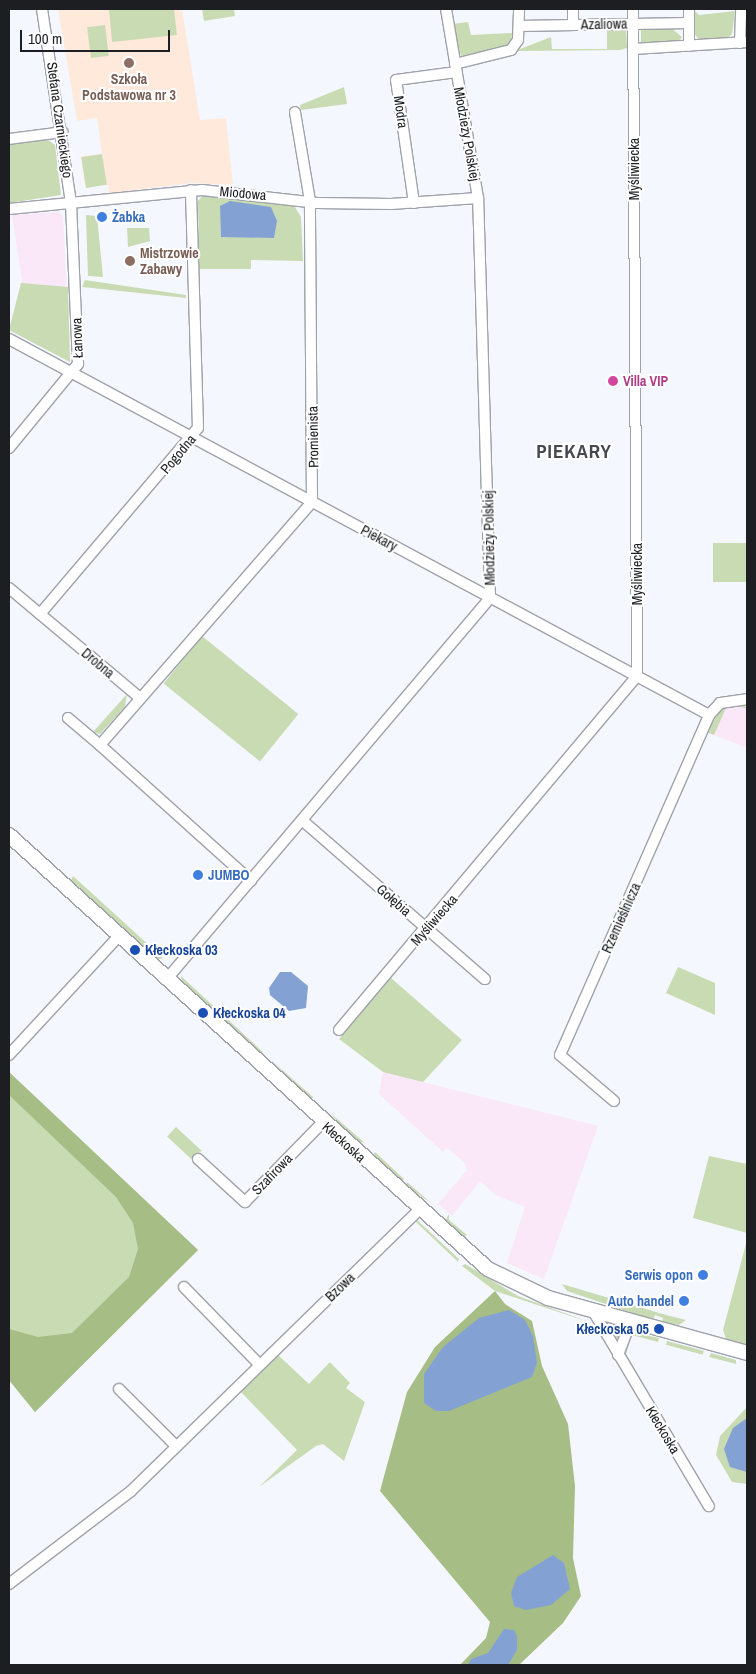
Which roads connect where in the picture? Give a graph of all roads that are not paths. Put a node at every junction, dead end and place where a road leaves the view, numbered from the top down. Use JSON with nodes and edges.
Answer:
{"nodes":[{"id":1,"x":42,"y":9,"type":"edge"},
{"id":2,"x":446,"y":9,"type":"edge"},
{"id":3,"x":520,"y":9,"type":"edge"},
{"id":4,"x":573,"y":9,"type":"edge"},
{"id":5,"x":633,"y":9,"type":"edge"},
{"id":6,"x":689,"y":9,"type":"edge"},
{"id":7,"x":741,"y":9,"type":"edge"},
{"id":8,"x":689,"y":22,"type":"junction"},
{"id":9,"x":633,"y":23,"type":"junction"},
{"id":10,"x":573,"y":24,"type":"junction"},
{"id":11,"x":519,"y":26,"type":"junction"},
{"id":12,"x":744,"y":43,"type":"edge"},
{"id":13,"x":689,"y":46,"type":"junction"},
{"id":14,"x":634,"y":49,"type":"junction"},
{"id":15,"x":455,"y":68,"type":"junction"},
{"id":16,"x":295,"y":112,"type":"dead end"},
{"id":17,"x":63,"y":132,"type":"junction"},
{"id":18,"x":9,"y":139,"type":"edge"},
{"id":19,"x":192,"y":190,"type":"junction"},
{"id":20,"x":478,"y":198,"type":"junction"},
{"id":21,"x":310,"y":201,"type":"junction"},
{"id":22,"x":72,"y":203,"type":"junction"},
{"id":23,"x":414,"y":203,"type":"junction"},
{"id":24,"x":9,"y":209,"type":"edge"},
{"id":25,"x":9,"y":340,"type":"edge"},
{"id":26,"x":72,"y":373,"type":"junction"},
{"id":27,"x":193,"y":439,"type":"junction"},
{"id":28,"x":9,"y":448,"type":"edge"},
{"id":29,"x":312,"y":502,"type":"junction"},
{"id":30,"x":9,"y":588,"type":"edge"},
{"id":31,"x":490,"y":598,"type":"junction"},
{"id":32,"x":40,"y":614,"type":"junction"},
{"id":33,"x":637,"y":676,"type":"junction"},
{"id":34,"x":140,"y":698,"type":"junction"},
{"id":35,"x":747,"y":699,"type":"edge"},
{"id":36,"x":710,"y":715,"type":"junction"},
{"id":37,"x":68,"y":718,"type":"dead end"},
{"id":38,"x":100,"y":745,"type":"junction"},
{"id":39,"x":303,"y":821,"type":"junction"},
{"id":40,"x":9,"y":835,"type":"edge"},
{"id":41,"x":251,"y":881,"type":"junction"},
{"id":42,"x":427,"y":928,"type":"junction"},
{"id":43,"x":119,"y":936,"type":"junction"},
{"id":44,"x":485,"y":979,"type":"dead end"},
{"id":45,"x":166,"y":980,"type":"junction"},
{"id":46,"x":339,"y":1030,"type":"dead end"},
{"id":47,"x":9,"y":1055,"type":"edge"},
{"id":48,"x":614,"y":1101,"type":"dead end"},
{"id":49,"x":323,"y":1122,"type":"junction"},
{"id":50,"x":198,"y":1160,"type":"dead end"},
{"id":51,"x":419,"y":1210,"type":"junction"},
{"id":52,"x":184,"y":1287,"type":"dead end"},
{"id":53,"x":593,"y":1311,"type":"junction"},
{"id":54,"x":631,"y":1321,"type":"junction"},
{"id":55,"x":747,"y":1353,"type":"edge"},
{"id":56,"x":618,"y":1354,"type":"junction"},
{"id":57,"x":259,"y":1364,"type":"junction"},
{"id":58,"x":119,"y":1389,"type":"dead end"},
{"id":59,"x":176,"y":1446,"type":"junction"},
{"id":60,"x":709,"y":1506,"type":"dead end"},
{"id":61,"x":9,"y":1584,"type":"edge"}],
"edges":[{"from":1,"to":17,"type":"street","name":"Stefana Czarnieckiego"},
{"from":2,"to":15,"type":"street","name":"Młodzieży Polskiej"},
{"from":3,"to":11,"type":"street"},
{"from":4,"to":10,"type":"street"},
{"from":5,"to":9,"type":"street","name":"Myśliwiecka"},
{"from":6,"to":8,"type":"street"},
{"from":7,"to":12,"type":"street"},
{"from":8,"to":9,"type":"street","name":"Azaliowa"},
{"from":8,"to":13,"type":"street"},
{"from":9,"to":10,"type":"street","name":"Azaliowa"},
{"from":9,"to":14,"type":"street","name":"Myśliwiecka"},
{"from":10,"to":11,"type":"street","name":"Azaliowa"},
{"from":11,"to":15,"type":"street"},
{"from":12,"to":13,"type":"street","name":"Azaliowa"},
{"from":13,"to":14,"type":"street","name":"Azaliowa"},
{"from":14,"to":33,"type":"street","name":"Myśliwiecka"},
{"from":15,"to":20,"type":"street","name":"Młodzieży Polskiej"},
{"from":15,"to":23,"type":"street","name":"Modra"},
{"from":16,"to":21,"type":"street","name":"Promienista"},
{"from":17,"to":18,"type":"street"},
{"from":17,"to":22,"type":"street","name":"Stefana Czarnieckiego"},
{"from":19,"to":21,"type":"street","name":"Miodowa"},
{"from":19,"to":22,"type":"street","name":"Miodowa"},
{"from":19,"to":27,"type":"street","name":"Pogodna"},
{"from":20,"to":23,"type":"street","name":"Miodowa"},
{"from":20,"to":31,"type":"street","name":"Młodzieży Polskiej"},
{"from":21,"to":23,"type":"street","name":"Miodowa"},
{"from":21,"to":29,"type":"street","name":"Promienista"},
{"from":22,"to":24,"type":"street","name":"Miodowa"},
{"from":22,"to":26,"type":"street","name":"Łanowa"},
{"from":25,"to":26,"type":"street","name":"Piekary"},
{"from":26,"to":27,"type":"street","name":"Piekary"},
{"from":26,"to":28,"type":"street","name":"Łanowa"},
{"from":27,"to":29,"type":"street","name":"Piekary"},
{"from":27,"to":32,"type":"street","name":"Pogodna"},
{"from":29,"to":31,"type":"street","name":"Piekary"},
{"from":29,"to":34,"type":"street"},
{"from":30,"to":32,"type":"street","name":"Drobna"},
{"from":31,"to":33,"type":"street","name":"Piekary"},
{"from":31,"to":39,"type":"street","name":"Młodzieży Polskiej"},
{"from":32,"to":34,"type":"street","name":"Drobna"},
{"from":33,"to":36,"type":"street","name":"Piekary"},
{"from":33,"to":42,"type":"street","name":"Myśliwiecka"},
{"from":34,"to":38,"type":"street"},
{"from":35,"to":36,"type":"street"},
{"from":36,"to":48,"type":"street","name":"Rzemieślnicza"},
{"from":37,"to":38,"type":"street"},
{"from":38,"to":41,"type":"street"},
{"from":39,"to":41,"type":"street","name":"Młodzieży Polskiej"},
{"from":39,"to":42,"type":"street","name":"Gołębia"},
{"from":40,"to":43,"type":"main road","name":"Kłeckoska"},
{"from":41,"to":45,"type":"street","name":"Młodzieży Polskiej"},
{"from":42,"to":44,"type":"street","name":"Gołębia"},
{"from":42,"to":46,"type":"street","name":"Myśliwiecka"},
{"from":43,"to":45,"type":"main road","name":"Kłeckoska"},
{"from":43,"to":47,"type":"street"},
{"from":45,"to":49,"type":"main road","name":"Kłeckoska"},
{"from":49,"to":50,"type":"street","name":"Szafirowa"},
{"from":49,"to":51,"type":"main road","name":"Kłeckoska"},
{"from":51,"to":53,"type":"main road","name":"Kłeckoska"},
{"from":51,"to":57,"type":"street","name":"Bzowa"},
{"from":52,"to":57,"type":"street"},
{"from":53,"to":54,"type":"main road","name":"Kłeckoska"},
{"from":53,"to":56,"type":"street","name":"Kłeckoska"},
{"from":54,"to":55,"type":"main road","name":"Kłeckoska"},
{"from":54,"to":56,"type":"street"},
{"from":56,"to":60,"type":"street","name":"Kłeckoska"},
{"from":57,"to":59,"type":"street","name":"Bzowa"},
{"from":58,"to":59,"type":"street"},
{"from":59,"to":61,"type":"street","name":"Bzowa"}]}
